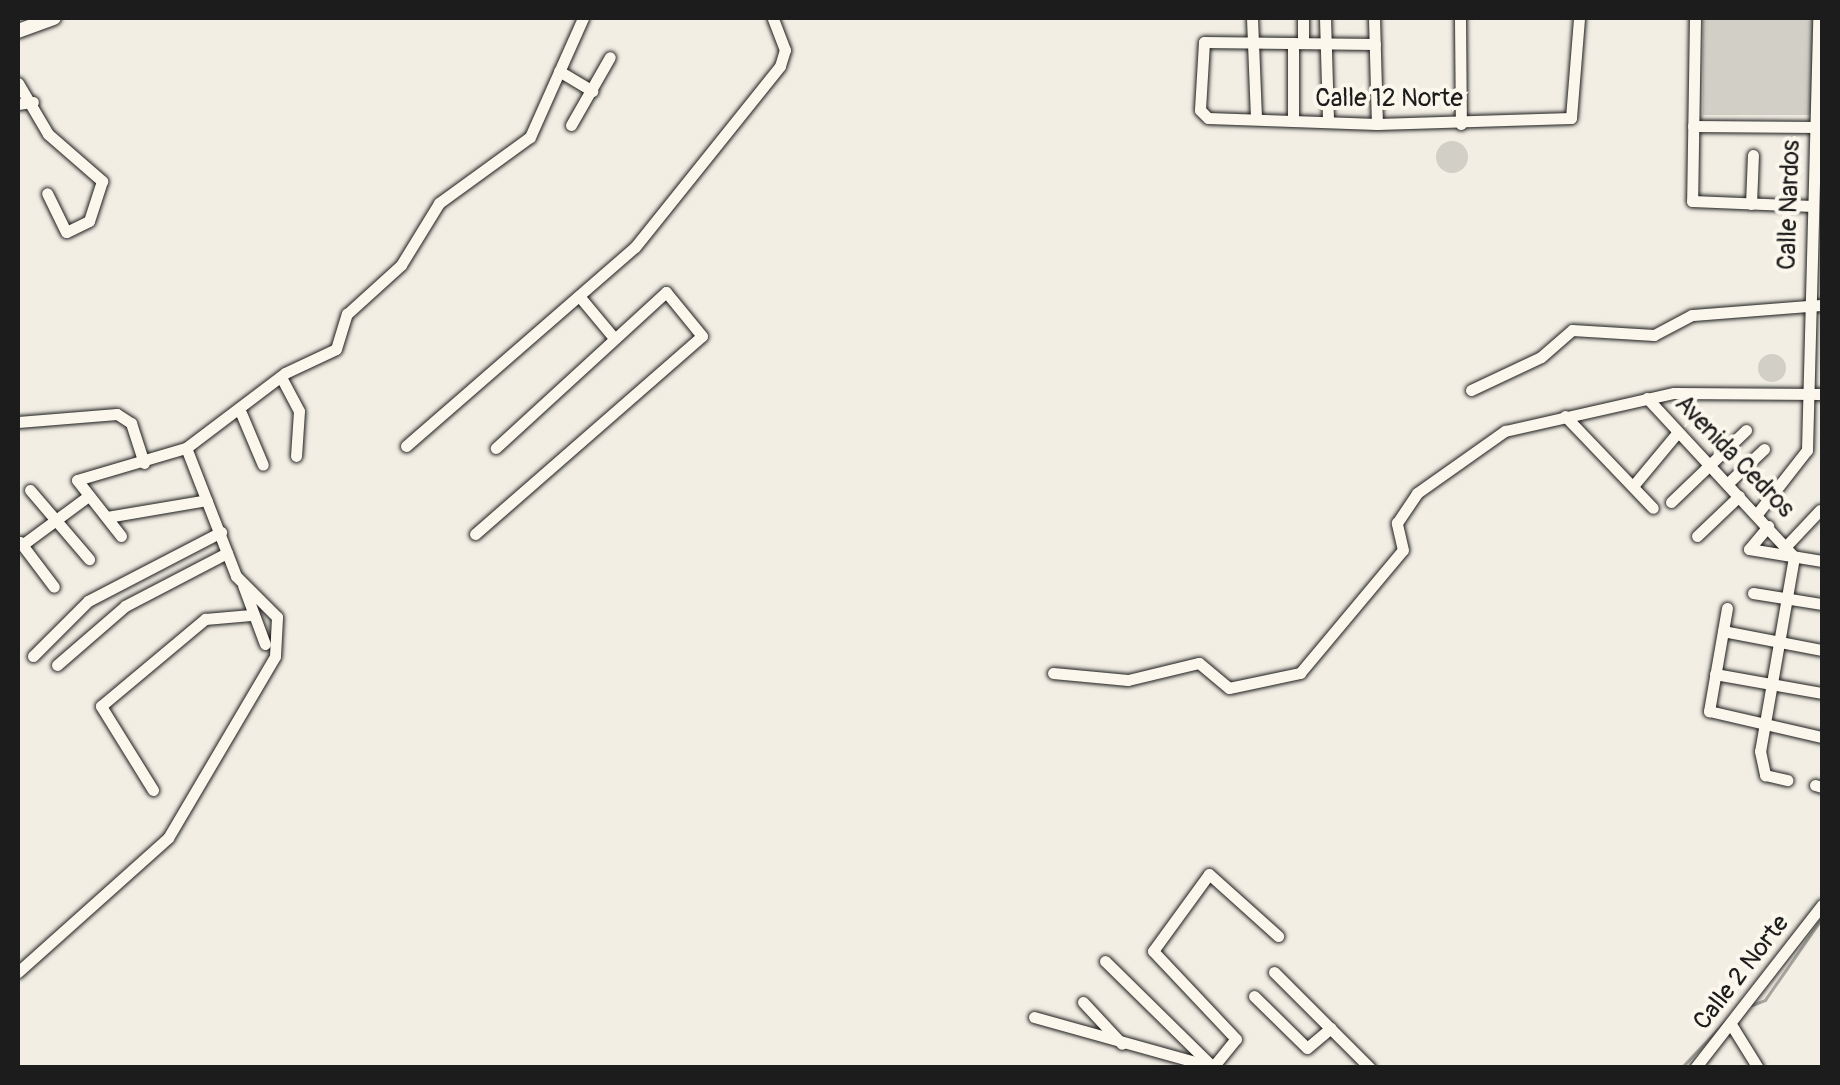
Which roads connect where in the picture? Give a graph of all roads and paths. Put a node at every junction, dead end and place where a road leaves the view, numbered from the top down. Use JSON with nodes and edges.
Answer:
{"nodes":[{"id":1,"x":31,"y":18,"type":"edge"},
{"id":2,"x":54,"y":18,"type":"edge"},
{"id":3,"x":583,"y":18,"type":"edge"},
{"id":4,"x":773,"y":18,"type":"edge"},
{"id":5,"x":1252,"y":18,"type":"edge"},
{"id":6,"x":1303,"y":18,"type":"edge"},
{"id":7,"x":1325,"y":18,"type":"edge"},
{"id":8,"x":1374,"y":18,"type":"edge"},
{"id":9,"x":1460,"y":18,"type":"edge"},
{"id":10,"x":1580,"y":18,"type":"edge"},
{"id":11,"x":1695,"y":18,"type":"edge"},
{"id":12,"x":1818,"y":18,"type":"edge"},
{"id":13,"x":18,"y":23,"type":"edge"},
{"id":14,"x":18,"y":32,"type":"edge"},
{"id":15,"x":1253,"y":43,"type":"junction"},
{"id":16,"x":1298,"y":43,"type":"junction"},
{"id":17,"x":1326,"y":43,"type":"junction"},
{"id":18,"x":1375,"y":44,"type":"junction"},
{"id":19,"x":1820,"y":50,"type":"edge"},
{"id":20,"x":610,"y":57,"type":"dead end"},
{"id":21,"x":558,"y":75,"type":"junction"},
{"id":22,"x":18,"y":83,"type":"edge"},
{"id":23,"x":590,"y":93,"type":"junction"},
{"id":24,"x":33,"y":102,"type":"junction"},
{"id":25,"x":18,"y":104,"type":"edge"},
{"id":26,"x":1256,"y":119,"type":"junction"},
{"id":27,"x":1293,"y":121,"type":"junction"},
{"id":28,"x":1328,"y":122,"type":"junction"},
{"id":29,"x":1377,"y":124,"type":"junction"},
{"id":30,"x":1460,"y":124,"type":"junction"},
{"id":31,"x":571,"y":125,"type":"dead end"},
{"id":32,"x":1693,"y":126,"type":"junction"},
{"id":33,"x":1819,"y":127,"type":"edge"},
{"id":34,"x":1753,"y":155,"type":"dead end"},
{"id":35,"x":47,"y":193,"type":"dead end"},
{"id":36,"x":1751,"y":204,"type":"junction"},
{"id":37,"x":1812,"y":206,"type":"junction"},
{"id":38,"x":1817,"y":230,"type":"edge"},
{"id":39,"x":1816,"y":265,"type":"edge"},
{"id":40,"x":579,"y":296,"type":"junction"},
{"id":41,"x":1817,"y":305,"type":"edge"},
{"id":42,"x":614,"y":338,"type":"junction"},
{"id":43,"x":281,"y":376,"type":"junction"},
{"id":44,"x":1471,"y":390,"type":"dead end"},
{"id":45,"x":1808,"y":393,"type":"junction"},
{"id":46,"x":1822,"y":394,"type":"edge"},
{"id":47,"x":1647,"y":398,"type":"junction"},
{"id":48,"x":242,"y":414,"type":"junction"},
{"id":49,"x":1565,"y":416,"type":"junction"},
{"id":50,"x":18,"y":422,"type":"edge"},
{"id":51,"x":1746,"y":430,"type":"dead end"},
{"id":52,"x":1678,"y":433,"type":"junction"},
{"id":53,"x":406,"y":446,"type":"dead end"},
{"id":54,"x":186,"y":448,"type":"junction"},
{"id":55,"x":496,"y":448,"type":"dead end"},
{"id":56,"x":1764,"y":448,"type":"dead end"},
{"id":57,"x":296,"y":456,"type":"dead end"},
{"id":58,"x":144,"y":463,"type":"junction"},
{"id":59,"x":263,"y":465,"type":"dead end"},
{"id":60,"x":1708,"y":465,"type":"junction"},
{"id":61,"x":1726,"y":484,"type":"junction"},
{"id":62,"x":1633,"y":486,"type":"junction"},
{"id":63,"x":30,"y":490,"type":"dead end"},
{"id":64,"x":1739,"y":496,"type":"junction"},
{"id":65,"x":86,"y":497,"type":"junction"},
{"id":66,"x":207,"y":500,"type":"junction"},
{"id":67,"x":1671,"y":502,"type":"dead end"},
{"id":68,"x":1653,"y":508,"type":"dead end"},
{"id":69,"x":1757,"y":514,"type":"junction"},
{"id":70,"x":107,"y":517,"type":"junction"},
{"id":71,"x":1818,"y":517,"type":"edge"},
{"id":72,"x":53,"y":520,"type":"junction"},
{"id":73,"x":1768,"y":526,"type":"junction"},
{"id":74,"x":220,"y":532,"type":"junction"},
{"id":75,"x":475,"y":534,"type":"dead end"},
{"id":76,"x":122,"y":536,"type":"dead end"},
{"id":77,"x":1696,"y":536,"type":"dead end"},
{"id":78,"x":20,"y":542,"type":"edge"},
{"id":79,"x":1790,"y":551,"type":"junction"},
{"id":80,"x":227,"y":554,"type":"junction"},
{"id":81,"x":89,"y":559,"type":"dead end"},
{"id":82,"x":1822,"y":562,"type":"edge"},
{"id":83,"x":244,"y":585,"type":"junction"},
{"id":84,"x":54,"y":587,"type":"dead end"},
{"id":85,"x":1753,"y":592,"type":"dead end"},
{"id":86,"x":1790,"y":598,"type":"junction"},
{"id":87,"x":1822,"y":604,"type":"edge"},
{"id":88,"x":1727,"y":608,"type":"dead end"},
{"id":89,"x":252,"y":615,"type":"junction"},
{"id":90,"x":1724,"y":631,"type":"junction"},
{"id":91,"x":1782,"y":642,"type":"junction"},
{"id":92,"x":265,"y":644,"type":"dead end"},
{"id":93,"x":1822,"y":650,"type":"edge"},
{"id":94,"x":33,"y":656,"type":"dead end"},
{"id":95,"x":57,"y":666,"type":"dead end"},
{"id":96,"x":1053,"y":673,"type":"dead end"},
{"id":97,"x":1715,"y":674,"type":"junction"},
{"id":98,"x":1775,"y":683,"type":"junction"},
{"id":99,"x":1822,"y":693,"type":"edge"},
{"id":100,"x":1766,"y":726,"type":"junction"},
{"id":101,"x":1822,"y":737,"type":"edge"},
{"id":102,"x":1787,"y":780,"type":"dead end"},
{"id":103,"x":153,"y":790,"type":"dead end"},
{"id":104,"x":1822,"y":905,"type":"edge"},
{"id":105,"x":1278,"y":936,"type":"dead end"},
{"id":106,"x":1105,"y":961,"type":"dead end"},
{"id":107,"x":18,"y":972,"type":"edge"},
{"id":108,"x":1274,"y":972,"type":"dead end"},
{"id":109,"x":1254,"y":996,"type":"dead end"},
{"id":110,"x":1083,"y":1002,"type":"dead end"},
{"id":111,"x":1034,"y":1017,"type":"dead end"},
{"id":112,"x":1732,"y":1026,"type":"junction"},
{"id":113,"x":1331,"y":1028,"type":"junction"},
{"id":114,"x":1122,"y":1044,"type":"junction"},
{"id":115,"x":1189,"y":1066,"type":"edge"},
{"id":116,"x":1213,"y":1067,"type":"edge"},
{"id":117,"x":1370,"y":1068,"type":"edge"},
{"id":118,"x":1695,"y":1068,"type":"edge"},
{"id":119,"x":1758,"y":1068,"type":"edge"}],
"edges":[{"from":1,"to":13,"type":"main road"},
{"from":2,"to":14,"type":"main road"},
{"from":3,"to":21,"type":"street"},
{"from":4,"to":40,"type":"street"},
{"from":5,"to":15,"type":"street"},
{"from":6,"to":16,"type":"street"},
{"from":7,"to":17,"type":"street"},
{"from":8,"to":18,"type":"street"},
{"from":9,"to":30,"type":"street"},
{"from":10,"to":30,"type":"street","name":"Calle 12 Norte"},
{"from":11,"to":32,"type":"street"},
{"from":12,"to":19,"type":"street","name":"Calle Nardos"},
{"from":15,"to":16,"type":"street"},
{"from":15,"to":26,"type":"street"},
{"from":15,"to":26,"type":"street","name":"Calle 12 Norte"},
{"from":16,"to":17,"type":"street"},
{"from":16,"to":27,"type":"street"},
{"from":17,"to":18,"type":"street"},
{"from":17,"to":28,"type":"street"},
{"from":18,"to":29,"type":"street"},
{"from":19,"to":33,"type":"street","name":"Calle Nardos"},
{"from":20,"to":23,"type":"street"},
{"from":21,"to":23,"type":"street"},
{"from":21,"to":43,"type":"street"},
{"from":22,"to":24,"type":"street"},
{"from":23,"to":31,"type":"street"},
{"from":24,"to":25,"type":"street"},
{"from":24,"to":35,"type":"street"},
{"from":26,"to":27,"type":"street","name":"Calle 12 Norte"},
{"from":27,"to":28,"type":"street","name":"Calle 12 Norte"},
{"from":28,"to":29,"type":"street","name":"Calle 12 Norte"},
{"from":29,"to":30,"type":"street","name":"Calle 12 Norte"},
{"from":32,"to":33,"type":"street"},
{"from":32,"to":36,"type":"street"},
{"from":33,"to":37,"type":"street","name":"Calle Nardos"},
{"from":34,"to":36,"type":"street"},
{"from":36,"to":37,"type":"street"},
{"from":37,"to":38,"type":"street","name":"Calle Nardos"},
{"from":38,"to":39,"type":"street","name":"Calle Nardos"},
{"from":39,"to":41,"type":"street","name":"Calle Nardos"},
{"from":40,"to":42,"type":"street"},
{"from":40,"to":53,"type":"street"},
{"from":41,"to":44,"type":"street"},
{"from":41,"to":45,"type":"street","name":"Calle Nardos"},
{"from":42,"to":55,"type":"street"},
{"from":42,"to":75,"type":"street"},
{"from":43,"to":48,"type":"street"},
{"from":43,"to":57,"type":"street"},
{"from":45,"to":46,"type":"street"},
{"from":45,"to":47,"type":"street"},
{"from":45,"to":69,"type":"street","name":"Calle Nardos"},
{"from":47,"to":49,"type":"street"},
{"from":47,"to":52,"type":"street","name":"Avenida Cedros"},
{"from":48,"to":54,"type":"street"},
{"from":48,"to":59,"type":"street"},
{"from":49,"to":62,"type":"street"},
{"from":49,"to":96,"type":"street"},
{"from":50,"to":58,"type":"street"},
{"from":51,"to":60,"type":"street"},
{"from":52,"to":60,"type":"street","name":"Avenida Cedros"},
{"from":52,"to":62,"type":"street"},
{"from":54,"to":58,"type":"street"},
{"from":54,"to":66,"type":"street"},
{"from":56,"to":61,"type":"street"},
{"from":58,"to":65,"type":"street"},
{"from":60,"to":61,"type":"street","name":"Avenida Cedros"},
{"from":60,"to":67,"type":"street"},
{"from":61,"to":64,"type":"street","name":"Avenida Cedros"},
{"from":62,"to":68,"type":"street"},
{"from":63,"to":72,"type":"street"},
{"from":64,"to":69,"type":"street","name":"Avenida Cedros"},
{"from":64,"to":77,"type":"street"},
{"from":65,"to":70,"type":"street"},
{"from":65,"to":72,"type":"street"},
{"from":66,"to":70,"type":"street"},
{"from":66,"to":74,"type":"street"},
{"from":69,"to":73,"type":"street","name":"Avenida Cedros"},
{"from":70,"to":76,"type":"street"},
{"from":71,"to":79,"type":"street"},
{"from":72,"to":78,"type":"street"},
{"from":72,"to":81,"type":"street"},
{"from":73,"to":79,"type":"street","name":"Avenida Cedros"},
{"from":73,"to":79,"type":"street"},
{"from":74,"to":80,"type":"street"},
{"from":74,"to":94,"type":"street"},
{"from":78,"to":84,"type":"street"},
{"from":79,"to":82,"type":"street"},
{"from":79,"to":86,"type":"street","name":"Avenida Cedros"},
{"from":80,"to":83,"type":"street"},
{"from":80,"to":95,"type":"street"},
{"from":83,"to":89,"type":"street"},
{"from":83,"to":107,"type":"street"},
{"from":85,"to":86,"type":"street"},
{"from":86,"to":87,"type":"street"},
{"from":86,"to":91,"type":"street","name":"Avenida Cedros"},
{"from":88,"to":90,"type":"street"},
{"from":89,"to":92,"type":"street"},
{"from":89,"to":103,"type":"street"},
{"from":90,"to":91,"type":"street"},
{"from":90,"to":97,"type":"street"},
{"from":91,"to":93,"type":"street"},
{"from":91,"to":98,"type":"street","name":"Avenida Cedros"},
{"from":97,"to":98,"type":"street"},
{"from":97,"to":100,"type":"street"},
{"from":98,"to":99,"type":"street"},
{"from":98,"to":100,"type":"street","name":"Avenida Cedros"},
{"from":100,"to":101,"type":"street"},
{"from":100,"to":102,"type":"street","name":"Avenida Cedros"},
{"from":104,"to":112,"type":"street","name":"Calle 2 Norte"},
{"from":105,"to":116,"type":"street"},
{"from":106,"to":116,"type":"street"},
{"from":108,"to":113,"type":"street"},
{"from":109,"to":113,"type":"street"},
{"from":110,"to":114,"type":"street"},
{"from":111,"to":114,"type":"street"},
{"from":112,"to":118,"type":"street","name":"Calle 2 Norte"},
{"from":112,"to":119,"type":"street"},
{"from":113,"to":117,"type":"street"},
{"from":114,"to":115,"type":"street"},
{"from":115,"to":116,"type":"street"}]}
